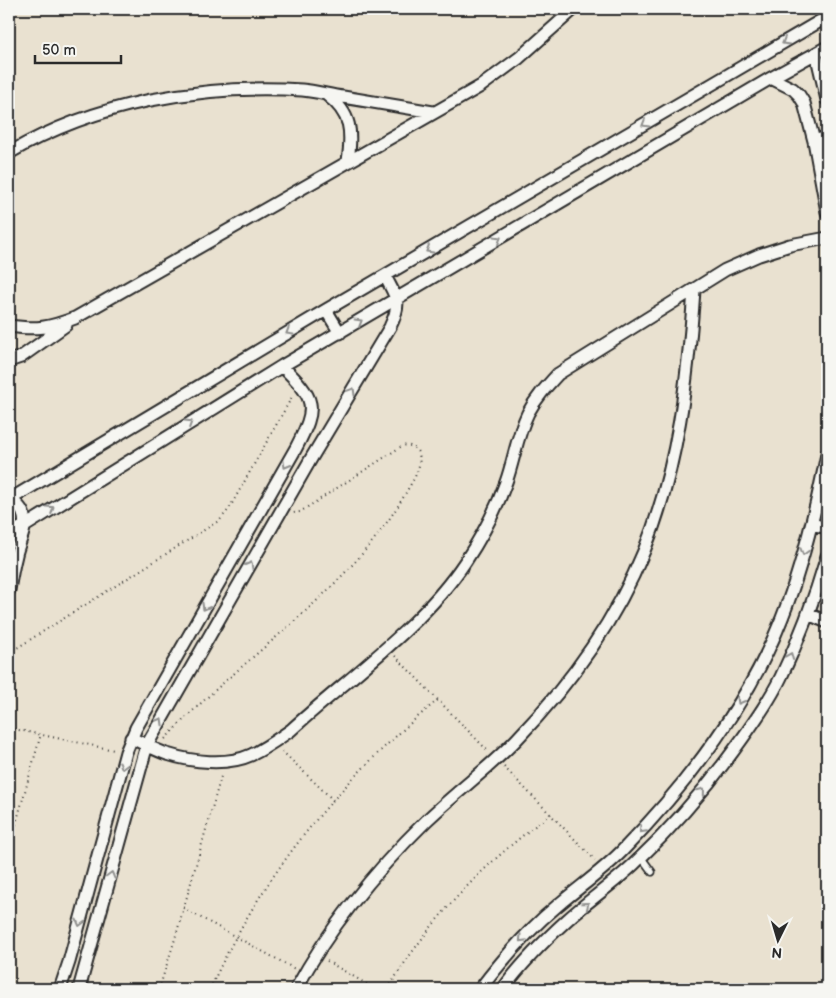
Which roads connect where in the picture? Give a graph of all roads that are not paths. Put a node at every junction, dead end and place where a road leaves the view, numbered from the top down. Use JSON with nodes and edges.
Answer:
{"nodes":[{"id":1,"x":563,"y":9,"type":"edge"},
{"id":2,"x":574,"y":9,"type":"edge"},
{"id":3,"x":827,"y":17,"type":"edge"},
{"id":4,"x":554,"y":28,"type":"junction"},
{"id":5,"x":827,"y":47,"type":"edge"},
{"id":6,"x":816,"y":53,"type":"junction"},
{"id":7,"x":771,"y":78,"type":"junction"},
{"id":8,"x":326,"y":94,"type":"junction"},
{"id":9,"x":827,"y":100,"type":"edge"},
{"id":10,"x":433,"y":112,"type":"junction"},
{"id":11,"x":827,"y":137,"type":"edge"},
{"id":12,"x":814,"y":141,"type":"junction"},
{"id":13,"x":9,"y":153,"type":"edge"},
{"id":14,"x":348,"y":161,"type":"junction"},
{"id":15,"x":827,"y":212,"type":"edge"},
{"id":16,"x":827,"y":238,"type":"edge"},
{"id":17,"x":385,"y":276,"type":"junction"},
{"id":18,"x":694,"y":290,"type":"junction"},
{"id":19,"x":397,"y":299,"type":"junction"},
{"id":20,"x":326,"y":310,"type":"junction"},
{"id":21,"x":75,"y":318,"type":"junction"},
{"id":22,"x":9,"y":326,"type":"edge"},
{"id":23,"x":340,"y":333,"type":"junction"},
{"id":24,"x":9,"y":361,"type":"edge"},
{"id":25,"x":282,"y":366,"type":"junction"},
{"id":26,"x":308,"y":422,"type":"junction"},
{"id":27,"x":326,"y":433,"type":"junction"},
{"id":28,"x":296,"y":448,"type":"junction"},
{"id":29,"x":827,"y":454,"type":"edge"},
{"id":30,"x":312,"y":456,"type":"junction"},
{"id":31,"x":10,"y":500,"type":"edge"},
{"id":32,"x":812,"y":524,"type":"junction"},
{"id":33,"x":25,"y":526,"type":"junction"},
{"id":34,"x":827,"y":528,"type":"edge"},
{"id":35,"x":9,"y":532,"type":"edge"},
{"id":36,"x":827,"y":556,"type":"edge"},
{"id":37,"x":9,"y":590,"type":"edge"},
{"id":38,"x":808,"y":614,"type":"junction"},
{"id":39,"x":827,"y":622,"type":"edge"},
{"id":40,"x":131,"y":738,"type":"junction"},
{"id":41,"x":151,"y":747,"type":"junction"},
{"id":42,"x":641,"y":857,"type":"junction"},
{"id":43,"x":652,"y":872,"type":"dead end"},
{"id":44,"x":60,"y":989,"type":"edge"},
{"id":45,"x":79,"y":989,"type":"edge"},
{"id":46,"x":296,"y":989,"type":"edge"},
{"id":47,"x":480,"y":989,"type":"edge"},
{"id":48,"x":503,"y":989,"type":"edge"}],
"edges":[{"from":1,"to":4,"type":"street"},
{"from":2,"to":4,"type":"street"},
{"from":3,"to":17,"type":"street","one_way":true},
{"from":4,"to":10,"type":"street"},
{"from":5,"to":6,"type":"street"},
{"from":6,"to":7,"type":"street"},
{"from":6,"to":9,"type":"street"},
{"from":7,"to":12,"type":"street"},
{"from":19,"to":7,"type":"street","one_way":true},
{"from":8,"to":10,"type":"street"},
{"from":8,"to":13,"type":"street"},
{"from":8,"to":14,"type":"street"},
{"from":10,"to":14,"type":"street"},
{"from":11,"to":12,"type":"street"},
{"from":12,"to":15,"type":"street"},
{"from":14,"to":21,"type":"street"},
{"from":16,"to":18,"type":"street"},
{"from":17,"to":19,"type":"street"},
{"from":17,"to":20,"type":"street"},
{"from":18,"to":41,"type":"street"},
{"from":18,"to":46,"type":"street"},
{"from":23,"to":19,"type":"street","one_way":true},
{"from":27,"to":19,"type":"street","one_way":true},
{"from":20,"to":23,"type":"street"},
{"from":20,"to":31,"type":"street","one_way":true},
{"from":21,"to":22,"type":"street"},
{"from":21,"to":24,"type":"street"},
{"from":23,"to":25,"type":"street"},
{"from":25,"to":26,"type":"street"},
{"from":33,"to":25,"type":"street","one_way":true},
{"from":26,"to":27,"type":"street"},
{"from":26,"to":28,"type":"street"},
{"from":27,"to":30,"type":"street"},
{"from":28,"to":30,"type":"street"},
{"from":28,"to":40,"type":"street","one_way":true},
{"from":29,"to":32,"type":"street"},
{"from":41,"to":30,"type":"street","one_way":true},
{"from":31,"to":33,"type":"street"},
{"from":32,"to":34,"type":"street"},
{"from":32,"to":47,"type":"street","one_way":true},
{"from":33,"to":35,"type":"street"},
{"from":33,"to":37,"type":"street"},
{"from":36,"to":38,"type":"street"},
{"from":38,"to":39,"type":"street"},
{"from":42,"to":38,"type":"street","one_way":true},
{"from":40,"to":41,"type":"street"},
{"from":40,"to":44,"type":"street","one_way":true},
{"from":45,"to":41,"type":"street","one_way":true},
{"from":42,"to":43,"type":"lane"},
{"from":48,"to":42,"type":"street","one_way":true}]}
